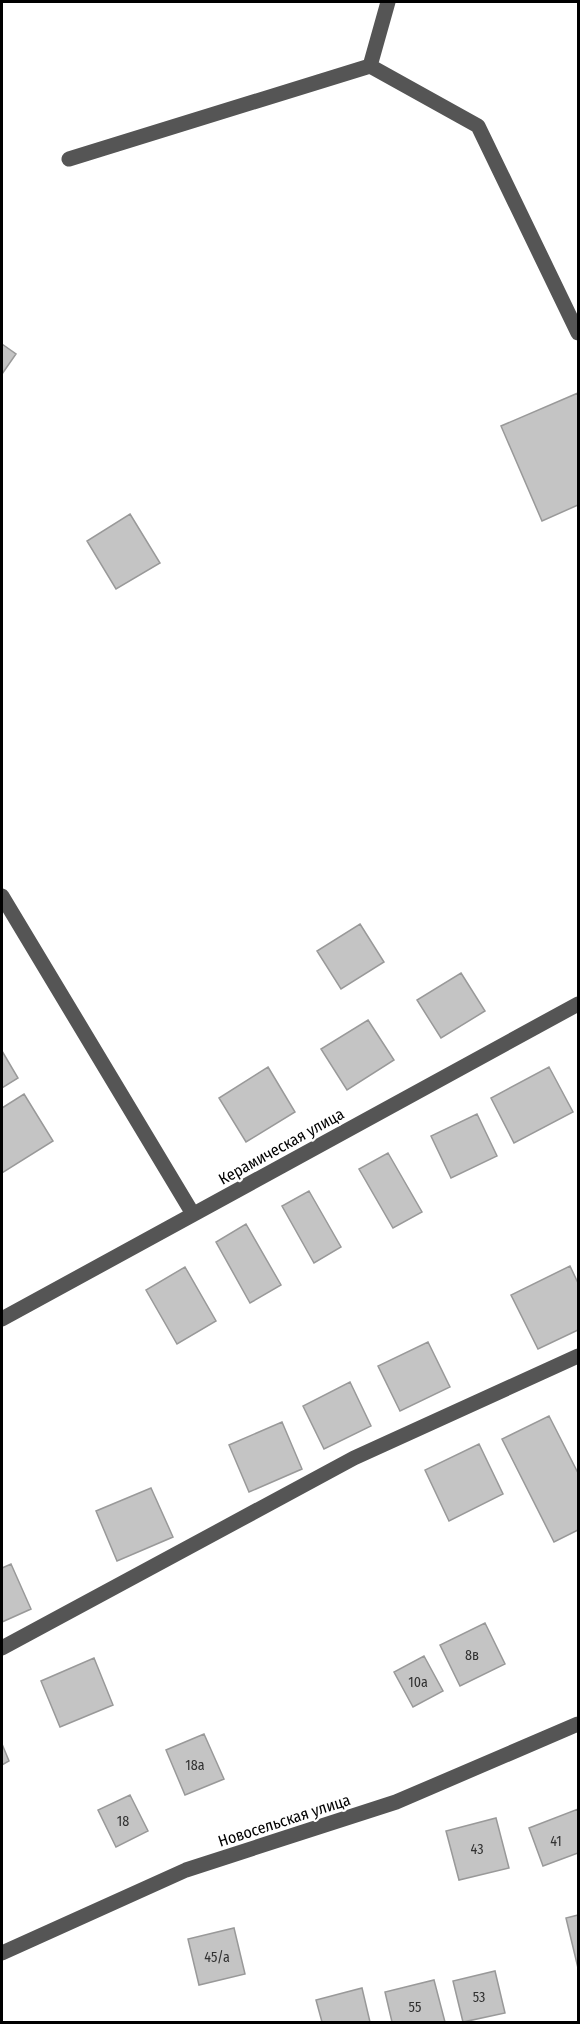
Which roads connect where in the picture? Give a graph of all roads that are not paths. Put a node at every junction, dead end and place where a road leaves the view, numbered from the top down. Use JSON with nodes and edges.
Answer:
{"nodes":[{"id":1,"x":388,"y":2,"type":"edge"},
{"id":2,"x":370,"y":66,"type":"junction"},
{"id":3,"x":69,"y":159,"type":"dead end"},
{"id":4,"x":579,"y":333,"type":"edge"},
{"id":5,"x":2,"y":896,"type":"edge"},
{"id":6,"x":579,"y":1004,"type":"edge"},
{"id":7,"x":193,"y":1214,"type":"junction"},
{"id":8,"x":2,"y":1319,"type":"edge"},
{"id":9,"x":579,"y":1356,"type":"edge"},
{"id":10,"x":2,"y":1648,"type":"edge"},
{"id":11,"x":579,"y":1724,"type":"edge"},
{"id":12,"x":2,"y":1953,"type":"edge"}],
"edges":[{"from":1,"to":2,"type":"street"},
{"from":2,"to":3,"type":"street"},
{"from":2,"to":4,"type":"street"},
{"from":5,"to":7,"type":"street"},
{"from":6,"to":7,"type":"street","name":"Керамическая улица"},
{"from":7,"to":8,"type":"street","name":"Керамическая улица"},
{"from":9,"to":10,"type":"street"},
{"from":11,"to":12,"type":"street","name":"Новосельская улица"}]}
